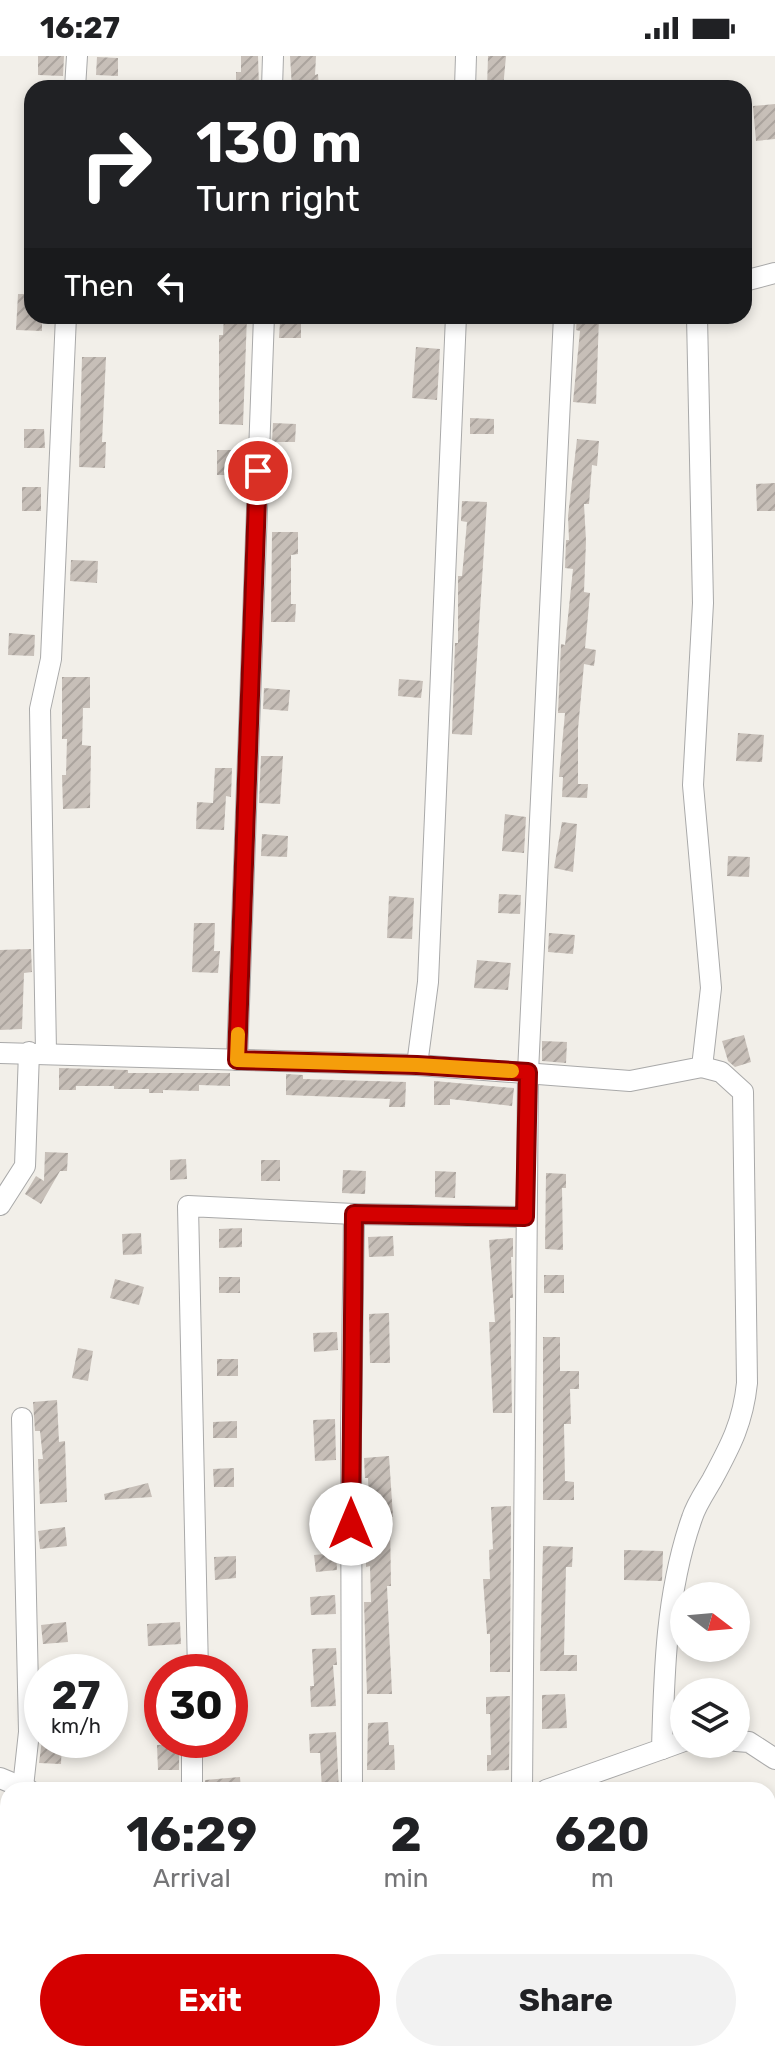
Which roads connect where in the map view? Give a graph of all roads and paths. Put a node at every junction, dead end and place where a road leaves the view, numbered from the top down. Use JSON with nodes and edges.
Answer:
{"nodes":[{"id":1,"x":77,"y":56,"type":"edge"},
{"id":2,"x":273,"y":56,"type":"edge"},
{"id":3,"x":466,"y":56,"type":"edge"},
{"id":4,"x":76,"y":80,"type":"edge"},
{"id":5,"x":272,"y":80,"type":"edge"},
{"id":6,"x":465,"y":80,"type":"edge"},
{"id":7,"x":775,"y":273,"type":"edge"},
{"id":8,"x":752,"y":279,"type":"edge"},
{"id":9,"x":66,"y":324,"type":"edge"},
{"id":10,"x":264,"y":324,"type":"edge"},
{"id":11,"x":456,"y":324,"type":"edge"},
{"id":12,"x":564,"y":324,"type":"edge"},
{"id":13,"x":697,"y":324,"type":"edge"},
{"id":14,"x":37,"y":1052,"type":"junction"},
{"id":15,"x":0,"y":1053,"type":"edge"},
{"id":16,"x":237,"y":1060,"type":"junction"},
{"id":17,"x":417,"y":1065,"type":"junction"},
{"id":18,"x":702,"y":1067,"type":"junction"},
{"id":19,"x":528,"y":1072,"type":"junction"},
{"id":20,"x":0,"y":1205,"type":"edge"},
{"id":21,"x":354,"y":1214,"type":"junction"},
{"id":22,"x":525,"y":1217,"type":"junction"},
{"id":23,"x":22,"y":1418,"type":"dead end"},
{"id":24,"x":198,"y":1654,"type":"edge"},
{"id":25,"x":750,"y":1743,"type":"edge"},
{"id":26,"x":670,"y":1746,"type":"edge"},
{"id":27,"x":662,"y":1749,"type":"junction"},
{"id":28,"x":192,"y":1758,"type":"edge"},
{"id":29,"x":775,"y":1759,"type":"edge"},
{"id":30,"x":26,"y":1782,"type":"edge"},
{"id":31,"x":192,"y":1782,"type":"edge"},
{"id":32,"x":352,"y":1782,"type":"edge"},
{"id":33,"x":522,"y":1782,"type":"edge"},
{"id":34,"x":569,"y":1782,"type":"edge"}],
"edges":[{"from":1,"to":4,"type":"street"},
{"from":2,"to":5,"type":"street"},
{"from":3,"to":6,"type":"street"},
{"from":7,"to":8,"type":"street"},
{"from":9,"to":14,"type":"street"},
{"from":10,"to":16,"type":"street"},
{"from":11,"to":17,"type":"street"},
{"from":12,"to":19,"type":"street"},
{"from":13,"to":18,"type":"street"},
{"from":14,"to":15,"type":"street"},
{"from":14,"to":16,"type":"street"},
{"from":14,"to":20,"type":"street"},
{"from":16,"to":17,"type":"street"},
{"from":17,"to":19,"type":"street"},
{"from":18,"to":19,"type":"street"},
{"from":18,"to":27,"type":"street"},
{"from":19,"to":22,"type":"street"},
{"from":21,"to":22,"type":"street"},
{"from":21,"to":24,"type":"street"},
{"from":21,"to":32,"type":"street"},
{"from":22,"to":33,"type":"street"},
{"from":23,"to":30,"type":"street"},
{"from":25,"to":29,"type":"street"},
{"from":26,"to":27,"type":"street"},
{"from":27,"to":34,"type":"street"},
{"from":28,"to":31,"type":"street"}]}
